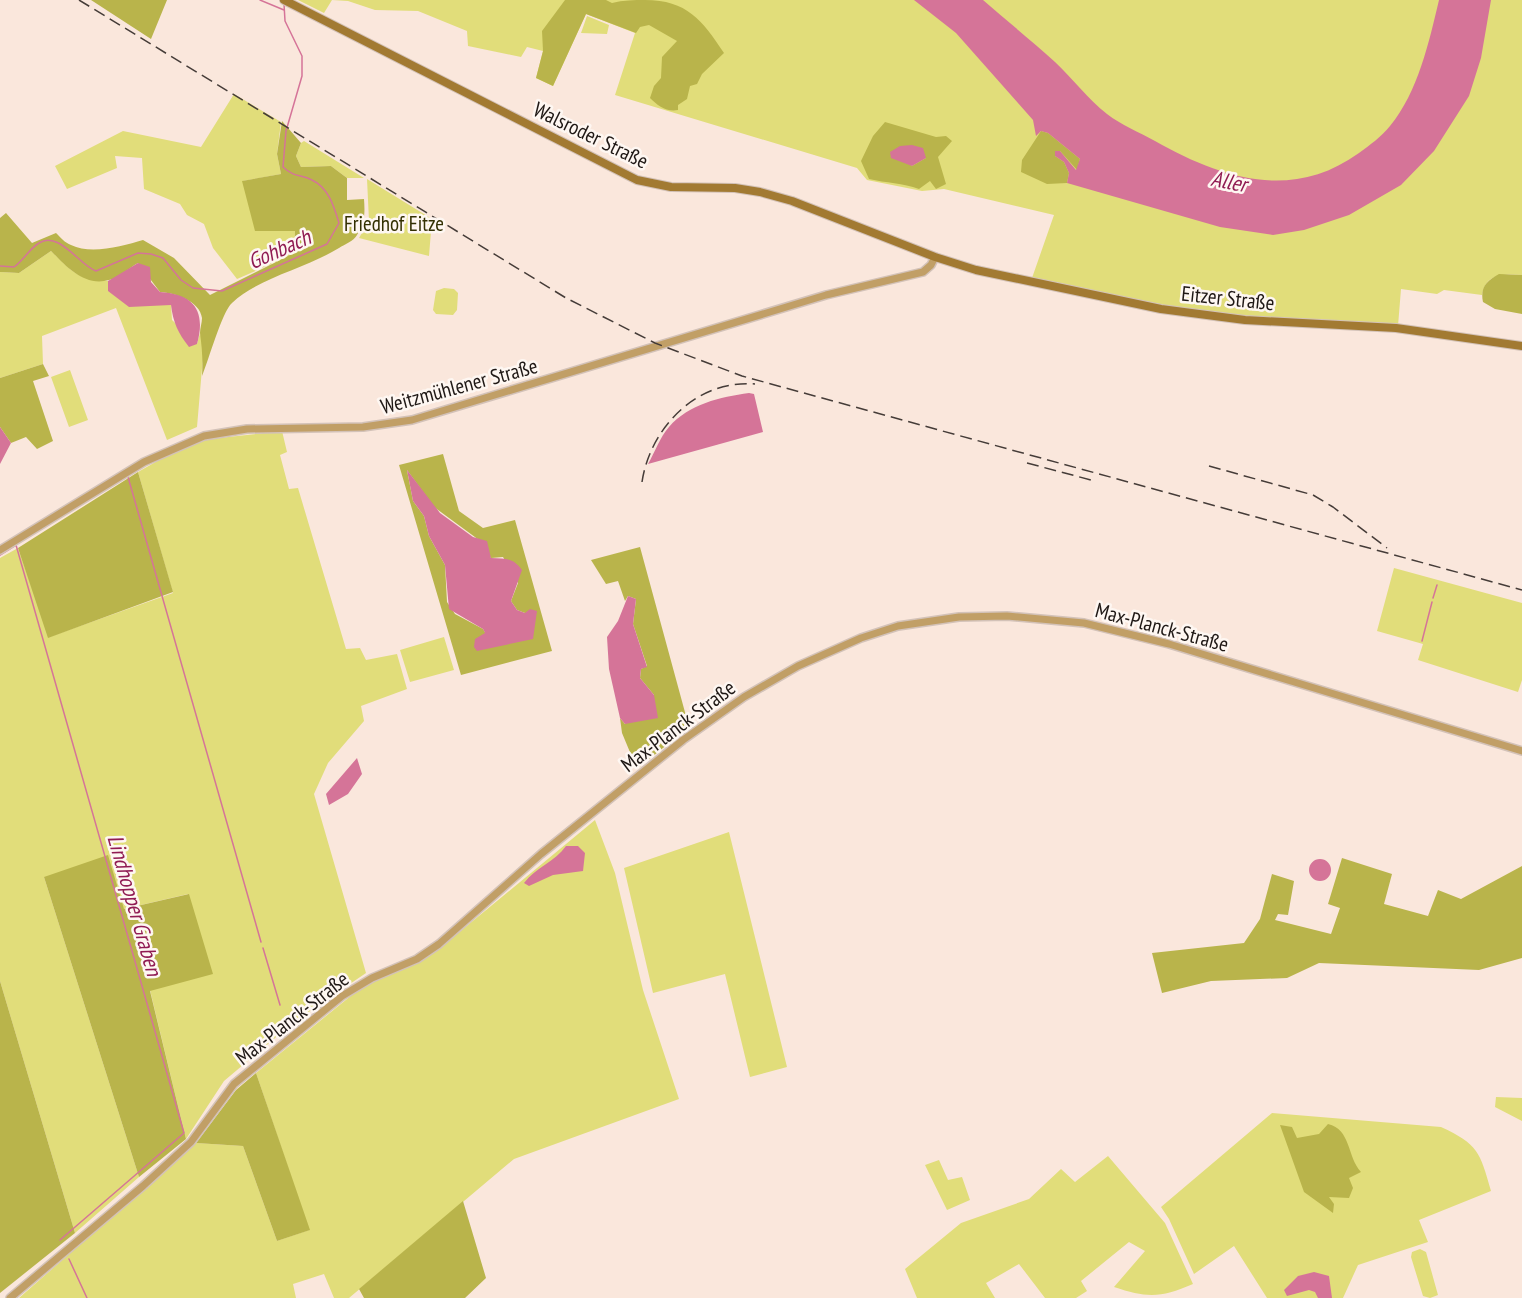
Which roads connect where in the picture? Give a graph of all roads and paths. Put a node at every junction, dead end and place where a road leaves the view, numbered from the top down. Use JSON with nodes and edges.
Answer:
{"nodes":[{"id":1,"x":284,"y":0,"type":"edge"},
{"id":2,"x":935,"y":256,"type":"junction"},
{"id":3,"x":1522,"y":346,"type":"edge"},
{"id":4,"x":0,"y":550,"type":"edge"},
{"id":5,"x":1522,"y":751,"type":"edge"},
{"id":6,"x":10,"y":1298,"type":"edge"}],
"edges":[{"from":1,"to":2,"type":"main road","name":"Walsroder Straße"},
{"from":2,"to":3,"type":"main road","name":"Eitzer Straße"},
{"from":2,"to":4,"type":"street","name":"Weitzmühlener Straße"},
{"from":5,"to":6,"type":"street","name":"Max-Planck-Straße"}]}
